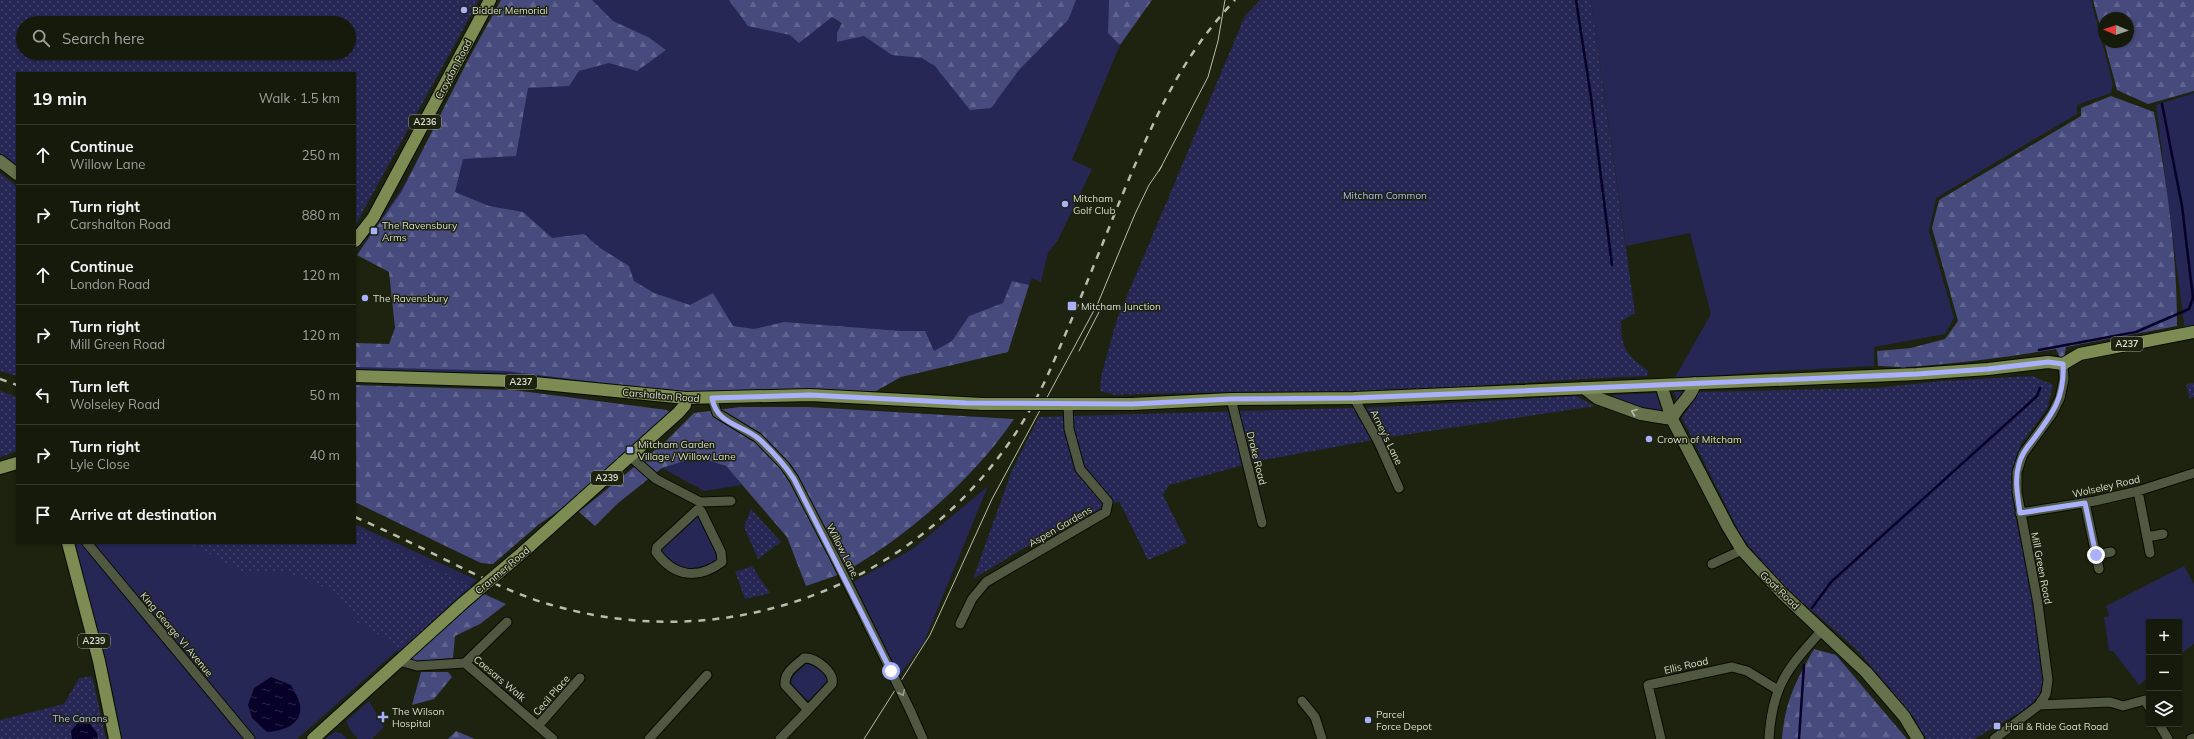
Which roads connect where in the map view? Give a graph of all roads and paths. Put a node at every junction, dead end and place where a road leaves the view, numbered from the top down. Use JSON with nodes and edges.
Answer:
{"nodes":[{"id":1,"x":490,"y":0,"type":"edge"},
{"id":2,"x":0,"y":161,"type":"edge"},
{"id":3,"x":16,"y":173,"type":"edge"},
{"id":4,"x":356,"y":241,"type":"edge"},
{"id":5,"x":2194,"y":332,"type":"edge"},
{"id":6,"x":2063,"y":364,"type":"junction"},
{"id":7,"x":356,"y":376,"type":"edge"},
{"id":8,"x":1695,"y":383,"type":"junction"},
{"id":9,"x":1661,"y":385,"type":"junction"},
{"id":10,"x":1584,"y":388,"type":"junction"},
{"id":11,"x":686,"y":398,"type":"junction"},
{"id":12,"x":712,"y":398,"type":"junction"},
{"id":13,"x":1354,"y":398,"type":"junction"},
{"id":14,"x":1231,"y":399,"type":"junction"},
{"id":15,"x":1064,"y":404,"type":"junction"},
{"id":16,"x":1672,"y":418,"type":"junction"},
{"id":17,"x":631,"y":457,"type":"junction"},
{"id":18,"x":16,"y":464,"type":"edge"},
{"id":19,"x":0,"y":468,"type":"edge"},
{"id":20,"x":2194,"y":473,"type":"edge"},
{"id":21,"x":1399,"y":488,"type":"dead end"},
{"id":22,"x":2138,"y":491,"type":"junction"},
{"id":23,"x":732,"y":501,"type":"dead end"},
{"id":24,"x":2085,"y":503,"type":"junction"},
{"id":25,"x":699,"y":506,"type":"junction"},
{"id":26,"x":2020,"y":513,"type":"junction"},
{"id":27,"x":1262,"y":523,"type":"dead end"},
{"id":28,"x":2163,"y":534,"type":"dead end"},
{"id":29,"x":2147,"y":537,"type":"junction"},
{"id":30,"x":68,"y":544,"type":"edge"},
{"id":31,"x":88,"y":544,"type":"edge"},
{"id":32,"x":1742,"y":550,"type":"junction"},
{"id":33,"x":2111,"y":552,"type":"dead end"},
{"id":34,"x":2150,"y":553,"type":"dead end"},
{"id":35,"x":2096,"y":555,"type":"junction"},
{"id":36,"x":1712,"y":564,"type":"dead end"},
{"id":37,"x":2099,"y":569,"type":"dead end"},
{"id":38,"x":507,"y":622,"type":"dead end"},
{"id":39,"x":960,"y":624,"type":"dead end"},
{"id":40,"x":1822,"y":630,"type":"junction"},
{"id":41,"x":398,"y":661,"type":"junction"},
{"id":42,"x":465,"y":663,"type":"junction"},
{"id":43,"x":707,"y":675,"type":"dead end"},
{"id":44,"x":580,"y":678,"type":"dead end"},
{"id":45,"x":1778,"y":690,"type":"junction"},
{"id":46,"x":1302,"y":700,"type":"dead end"},
{"id":47,"x":2146,"y":702,"type":"edge"},
{"id":48,"x":2039,"y":705,"type":"junction"},
{"id":49,"x":808,"y":710,"type":"junction"},
{"id":50,"x":538,"y":726,"type":"junction"},
{"id":51,"x":2161,"y":727,"type":"edge"},
{"id":52,"x":2194,"y":738,"type":"edge"},
{"id":53,"x":115,"y":739,"type":"edge"},
{"id":54,"x":250,"y":739,"type":"edge"},
{"id":55,"x":313,"y":739,"type":"edge"},
{"id":56,"x":553,"y":739,"type":"edge"},
{"id":57,"x":650,"y":739,"type":"edge"},
{"id":58,"x":780,"y":739,"type":"edge"},
{"id":59,"x":924,"y":739,"type":"edge"},
{"id":60,"x":1322,"y":739,"type":"edge"},
{"id":61,"x":1661,"y":739,"type":"edge"},
{"id":62,"x":1769,"y":739,"type":"edge"},
{"id":63,"x":1918,"y":739,"type":"edge"},
{"id":64,"x":1994,"y":739,"type":"edge"},
{"id":65,"x":2168,"y":739,"type":"edge"},
{"id":66,"x":2191,"y":739,"type":"edge"}],
"edges":[{"from":1,"to":4,"type":"main road","name":"Croydon Road","number":"A236"},
{"from":2,"to":3,"type":"street"},
{"from":5,"to":6,"type":"main road","number":"A237"},
{"from":6,"to":8,"type":"main road","name":"Carshalton Road","number":"A237"},
{"from":6,"to":26,"type":"street","name":"Mill Green Road"},
{"from":7,"to":11,"type":"main road","name":"Carshalton Road","number":"A237"},
{"from":8,"to":9,"type":"main road","name":"Carshalton Road","number":"A237"},
{"from":8,"to":16,"type":"street"},
{"from":9,"to":10,"type":"main road","name":"Carshalton Road","number":"A237"},
{"from":9,"to":16,"type":"street","name":"Goat Road"},
{"from":10,"to":13,"type":"main road","name":"Carshalton Road","number":"A237"},
{"from":16,"to":10,"type":"street","one_way":true},
{"from":11,"to":12,"type":"main road","name":"Carshalton Road","number":"A237"},
{"from":11,"to":17,"type":"main road","name":"Cranmer Road","number":"A239"},
{"from":12,"to":15,"type":"main road","name":"Carshalton Road","number":"A237","bridge":true},
{"from":12,"to":59,"type":"street","name":"Willow Lane","one_way":true,"bridge":true},
{"from":13,"to":14,"type":"main road","name":"Carshalton Road","number":"A237"},
{"from":13,"to":21,"type":"street","name":"Arney's Lane"},
{"from":14,"to":15,"type":"main road","name":"Carshalton Road","number":"A237"},
{"from":14,"to":27,"type":"street","name":"Drake Road"},
{"from":15,"to":39,"type":"street","name":"Aspen Gardens"},
{"from":16,"to":32,"type":"street","name":"Goat Road"},
{"from":17,"to":25,"type":"street"},
{"from":17,"to":41,"type":"main road","name":"Cranmer Road","number":"A239","bridge":true},
{"from":18,"to":19,"type":"main road"},
{"from":20,"to":22,"type":"street","name":"Wolseley Road"},
{"from":22,"to":24,"type":"street","name":"Wolseley Road"},
{"from":22,"to":29,"type":"street"},
{"from":23,"to":25,"type":"street"},
{"from":24,"to":26,"type":"street","name":"Wolseley Road"},
{"from":24,"to":35,"type":"street"},
{"from":25,"to":25,"type":"street"},
{"from":26,"to":48,"type":"street","name":"Mill Green Road"},
{"from":28,"to":29,"type":"street"},
{"from":29,"to":34,"type":"street"},
{"from":30,"to":53,"type":"main road","number":"A239"},
{"from":31,"to":54,"type":"street","name":"King George VI Avenue"},
{"from":32,"to":36,"type":"street"},
{"from":32,"to":40,"type":"street","name":"Goat Road"},
{"from":33,"to":35,"type":"street"},
{"from":35,"to":37,"type":"street"},
{"from":38,"to":42,"type":"street"},
{"from":40,"to":45,"type":"street"},
{"from":40,"to":63,"type":"street","name":"Goat Road"},
{"from":41,"to":42,"type":"street","name":"Caesars Walk"},
{"from":41,"to":55,"type":"main road","name":"Cranmer Road","number":"A239"},
{"from":42,"to":50,"type":"street","name":"Caesars Walk"},
{"from":43,"to":57,"type":"street"},
{"from":44,"to":50,"type":"street","name":"Cecil Place"},
{"from":45,"to":61,"type":"street","name":"Ellis Road"},
{"from":45,"to":62,"type":"street"},
{"from":46,"to":60,"type":"street"},
{"from":47,"to":48,"type":"street"},
{"from":48,"to":64,"type":"street","name":"Mill Green Road"},
{"from":49,"to":49,"type":"street"},
{"from":49,"to":58,"type":"street"},
{"from":50,"to":56,"type":"street","name":"Caesars Walk"},
{"from":51,"to":65,"type":"street"},
{"from":52,"to":66,"type":"street"}]}
